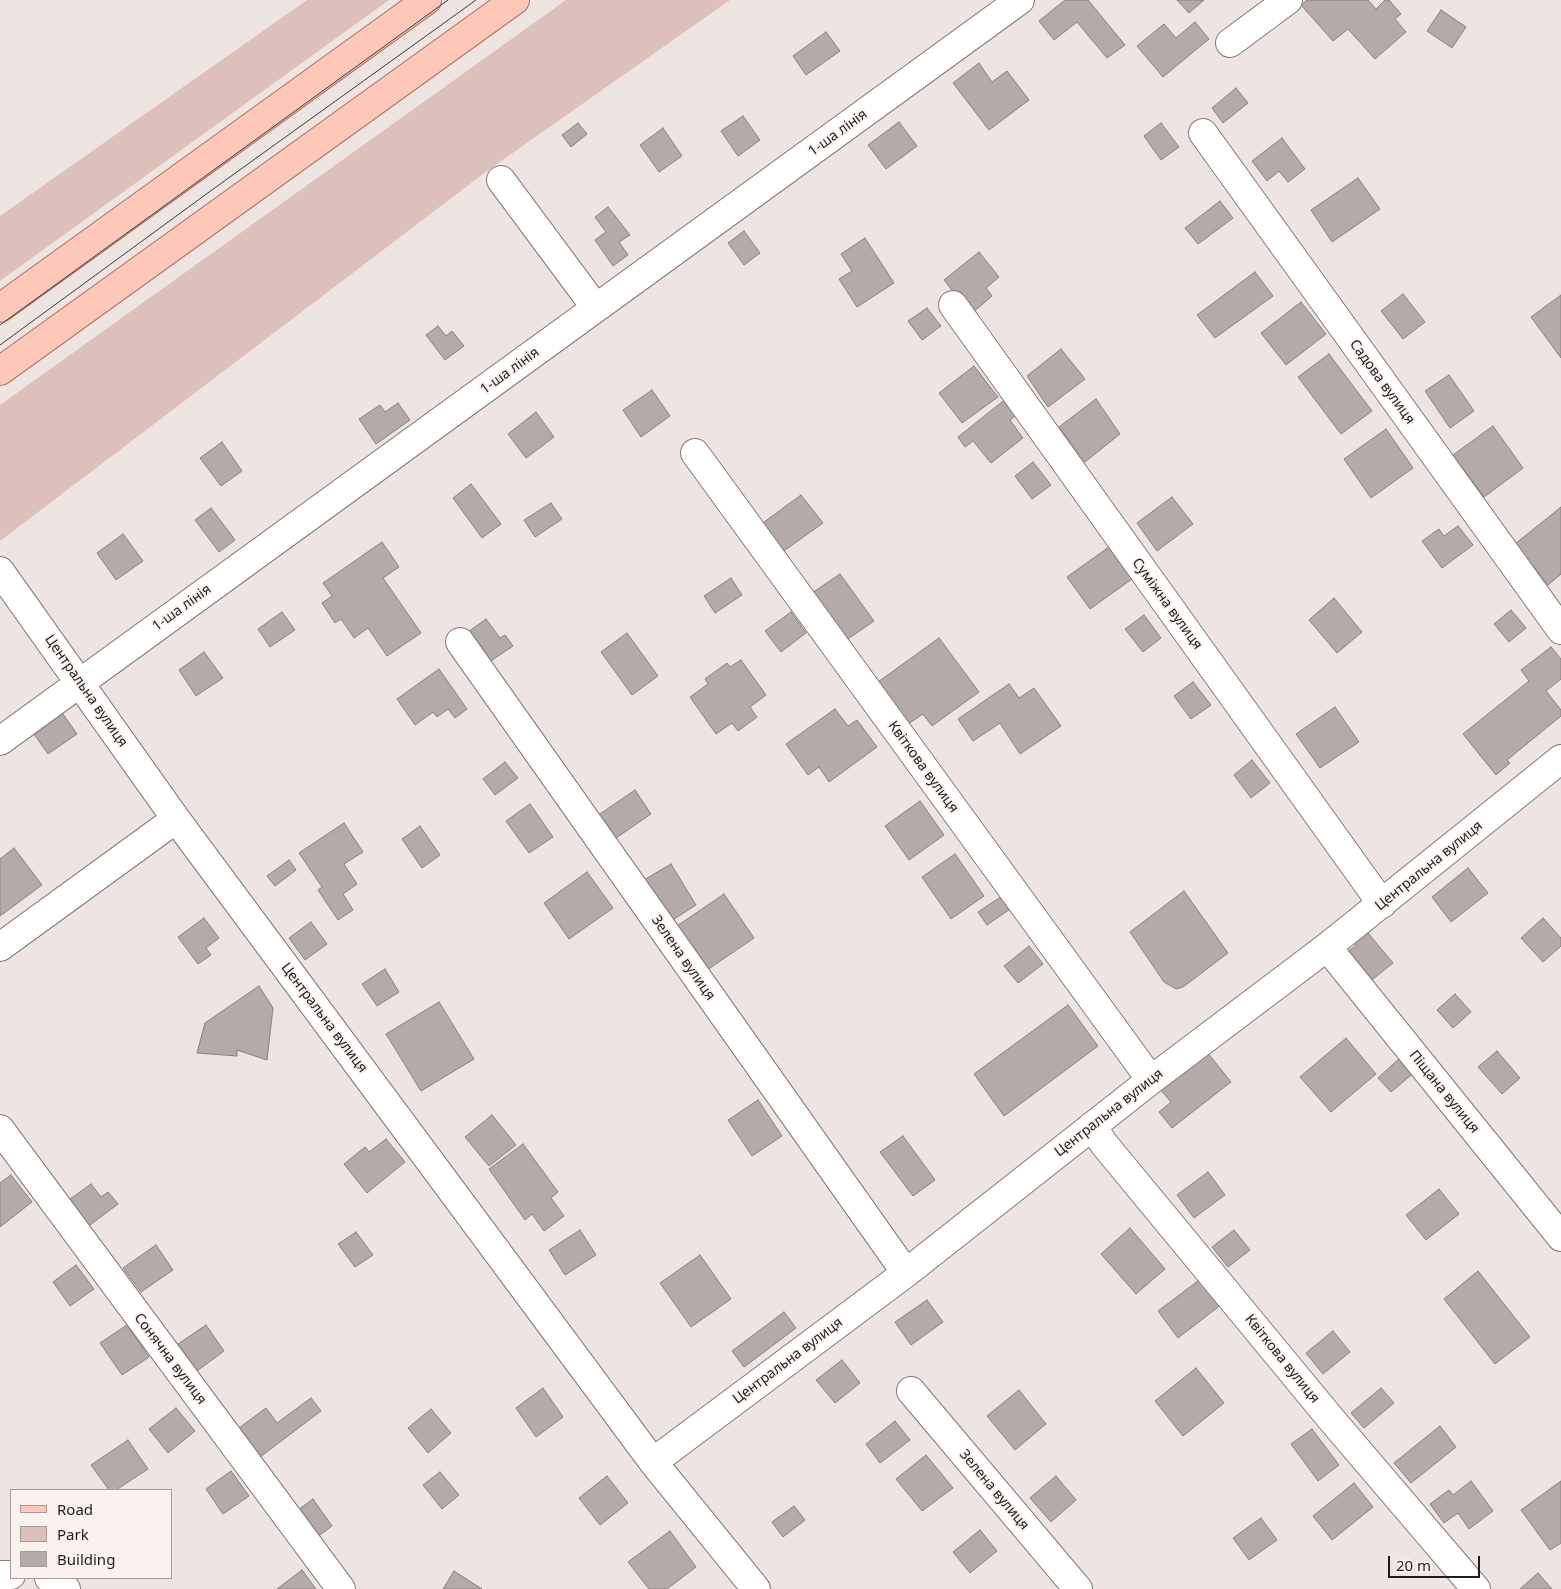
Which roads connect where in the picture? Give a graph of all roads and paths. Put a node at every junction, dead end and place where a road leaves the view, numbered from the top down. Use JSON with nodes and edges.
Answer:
{"nodes":[{"id":1,"x":427,"y":0,"type":"edge"},
{"id":2,"x":515,"y":0,"type":"edge"},
{"id":3,"x":1020,"y":0,"type":"edge"},
{"id":4,"x":1288,"y":0,"type":"edge"},
{"id":5,"x":1230,"y":43,"type":"dead end"},
{"id":6,"x":1203,"y":134,"type":"dead end"},
{"id":7,"x":500,"y":180,"type":"dead end"},
{"id":8,"x":952,"y":305,"type":"dead end"},
{"id":9,"x":0,"y":308,"type":"edge"},
{"id":10,"x":596,"y":308,"type":"junction"},
{"id":11,"x":0,"y":371,"type":"edge"},
{"id":12,"x":695,"y":453,"type":"dead end"},
{"id":13,"x":0,"y":571,"type":"edge"},
{"id":14,"x":1561,"y":630,"type":"edge"},
{"id":15,"x":460,"y":642,"type":"dead end"},
{"id":16,"x":80,"y":682,"type":"junction"},
{"id":17,"x":0,"y":741,"type":"edge"},
{"id":18,"x":1561,"y":759,"type":"edge"},
{"id":19,"x":176,"y":819,"type":"junction"},
{"id":20,"x":1382,"y":904,"type":"junction"},
{"id":21,"x":1327,"y":947,"type":"junction"},
{"id":22,"x":0,"y":948,"type":"edge"},
{"id":23,"x":1151,"y":1080,"type":"junction"},
{"id":24,"x":1092,"y":1126,"type":"junction"},
{"id":25,"x":0,"y":1129,"type":"edge"},
{"id":26,"x":1561,"y":1237,"type":"edge"},
{"id":27,"x":906,"y":1274,"type":"junction"},
{"id":28,"x":911,"y":1390,"type":"dead end"},
{"id":29,"x":653,"y":1462,"type":"junction"},
{"id":30,"x":51,"y":1579,"type":"edge"},
{"id":31,"x":66,"y":1589,"type":"edge"},
{"id":32,"x":341,"y":1589,"type":"edge"},
{"id":33,"x":756,"y":1589,"type":"edge"},
{"id":34,"x":1078,"y":1589,"type":"edge"},
{"id":35,"x":1476,"y":1589,"type":"edge"}],
"edges":[{"from":1,"to":9,"type":"main road"},
{"from":2,"to":11,"type":"main road"},
{"from":3,"to":10,"type":"street","name":"1-ша лінія"},
{"from":4,"to":5,"type":"street"},
{"from":6,"to":14,"type":"street","name":"Садова вулиця"},
{"from":7,"to":10,"type":"street"},
{"from":8,"to":20,"type":"street","name":"Суміжна вулиця"},
{"from":10,"to":16,"type":"street","name":"1-ша лінія"},
{"from":12,"to":23,"type":"street","name":"Квіткова вулиця"},
{"from":13,"to":16,"type":"street","name":"Центральна вулиця"},
{"from":15,"to":27,"type":"street","name":"Зелена вулиця"},
{"from":16,"to":17,"type":"street","name":"1-ша лінія"},
{"from":16,"to":19,"type":"street","name":"Центральна вулиця"},
{"from":18,"to":20,"type":"street","name":"Центральна вулиця"},
{"from":19,"to":22,"type":"street"},
{"from":19,"to":29,"type":"street","name":"Центральна вулиця"},
{"from":20,"to":21,"type":"street","name":"Центральна вулиця"},
{"from":21,"to":23,"type":"street","name":"Центральна вулиця"},
{"from":21,"to":26,"type":"street","name":"Піщана вулиця"},
{"from":23,"to":24,"type":"street","name":"Центральна вулиця"},
{"from":24,"to":27,"type":"street","name":"Центральна вулиця"},
{"from":24,"to":35,"type":"street","name":"Квіткова вулиця"},
{"from":25,"to":32,"type":"street","name":"Сонячна вулиця"},
{"from":27,"to":29,"type":"street","name":"Центральна вулиця"},
{"from":28,"to":34,"type":"street","name":"Зелена вулиця"},
{"from":29,"to":33,"type":"street","name":"Центральна вулиця"},
{"from":30,"to":31,"type":"street"}]}
